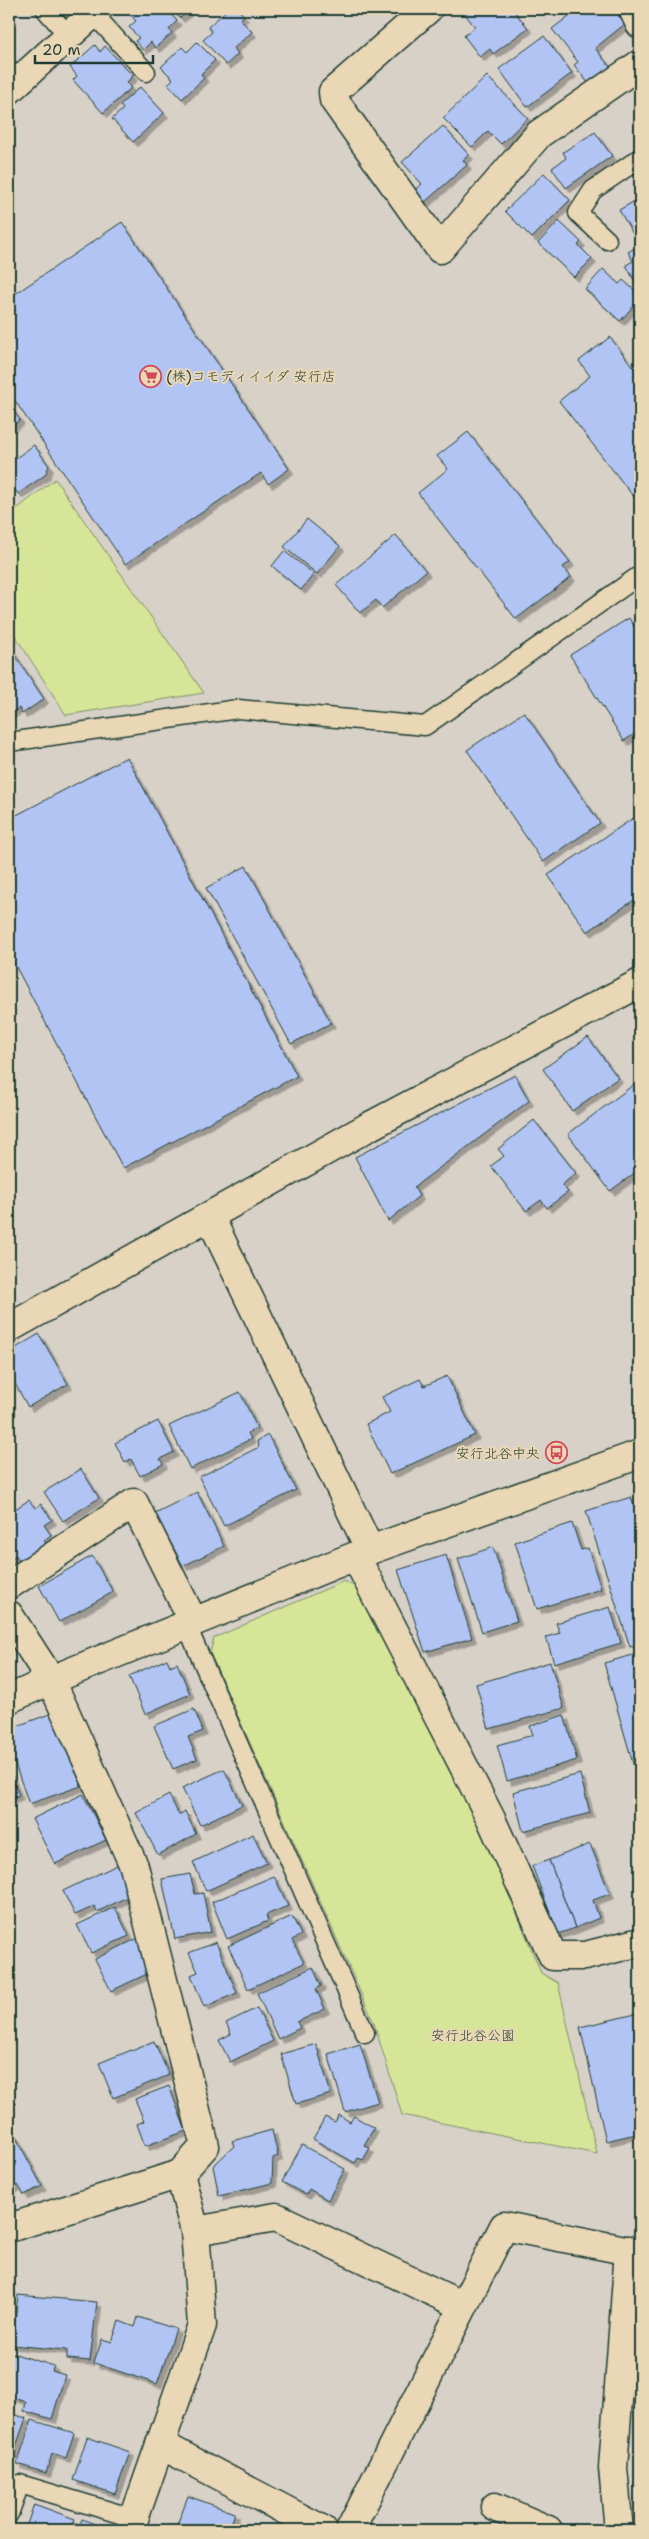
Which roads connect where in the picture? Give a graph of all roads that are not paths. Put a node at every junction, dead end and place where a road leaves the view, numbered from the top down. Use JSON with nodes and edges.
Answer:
{"nodes":[{"id":1,"x":45,"y":9,"type":"edge"},
{"id":2,"x":428,"y":9,"type":"edge"},
{"id":3,"x":634,"y":9,"type":"edge"},
{"id":4,"x":95,"y":11,"type":"edge"},
{"id":5,"x":640,"y":24,"type":"edge"},
{"id":6,"x":68,"y":35,"type":"junction"},
{"id":7,"x":640,"y":64,"type":"edge"},
{"id":8,"x":146,"y":72,"type":"dead end"},
{"id":9,"x":9,"y":90,"type":"edge"},
{"id":10,"x":640,"y":158,"type":"edge"},
{"id":11,"x":607,"y":240,"type":"dead end"},
{"id":12,"x":640,"y":575,"type":"edge"},
{"id":13,"x":9,"y":742,"type":"edge"},
{"id":14,"x":640,"y":983,"type":"edge"},
{"id":15,"x":210,"y":1217,"type":"junction"},
{"id":16,"x":9,"y":1328,"type":"edge"},
{"id":17,"x":640,"y":1454,"type":"edge"},
{"id":18,"x":363,"y":1553,"type":"junction"},
{"id":19,"x":9,"y":1585,"type":"edge"},
{"id":20,"x":9,"y":1615,"type":"edge"},
{"id":21,"x":190,"y":1623,"type":"junction"},
{"id":22,"x":51,"y":1680,"type":"junction"},
{"id":23,"x":9,"y":1699,"type":"edge"},
{"id":24,"x":640,"y":1942,"type":"edge"},
{"id":25,"x":365,"y":2033,"type":"dead end"},
{"id":26,"x":180,"y":2174,"type":"junction"},
{"id":27,"x":9,"y":2228,"type":"edge"},
{"id":28,"x":195,"y":2231,"type":"junction"},
{"id":29,"x":635,"y":2251,"type":"edge"},
{"id":30,"x":463,"y":2306,"type":"junction"},
{"id":31,"x":160,"y":2444,"type":"junction"},
{"id":32,"x":495,"y":2508,"type":"dead end"},
{"id":33,"x":9,"y":2514,"type":"edge"},
{"id":34,"x":132,"y":2524,"type":"edge"},
{"id":35,"x":323,"y":2530,"type":"edge"},
{"id":36,"x":350,"y":2530,"type":"edge"},
{"id":37,"x":548,"y":2530,"type":"edge"},
{"id":38,"x":619,"y":2530,"type":"edge"}],
"edges":[{"from":1,"to":6,"type":"lane"},
{"from":2,"to":7,"type":"street"},
{"from":3,"to":5,"type":"street"},
{"from":4,"to":6,"type":"street"},
{"from":4,"to":8,"type":"lane"},
{"from":6,"to":9,"type":"street"},
{"from":10,"to":11,"type":"lane"},
{"from":12,"to":13,"type":"lane"},
{"from":14,"to":15,"type":"street"},
{"from":15,"to":16,"type":"street"},
{"from":15,"to":18,"type":"street"},
{"from":17,"to":18,"type":"street"},
{"from":18,"to":21,"type":"street"},
{"from":18,"to":24,"type":"street"},
{"from":19,"to":21,"type":"street"},
{"from":20,"to":22,"type":"street"},
{"from":21,"to":22,"type":"street"},
{"from":21,"to":25,"type":"lane"},
{"from":22,"to":23,"type":"street"},
{"from":22,"to":26,"type":"street"},
{"from":26,"to":27,"type":"street"},
{"from":26,"to":28,"type":"street"},
{"from":28,"to":30,"type":"street"},
{"from":28,"to":31,"type":"street"},
{"from":29,"to":30,"type":"street"},
{"from":29,"to":38,"type":"street"},
{"from":30,"to":36,"type":"street"},
{"from":31,"to":34,"type":"street"},
{"from":31,"to":35,"type":"street"},
{"from":32,"to":37,"type":"street"},
{"from":33,"to":34,"type":"lane"}]}
